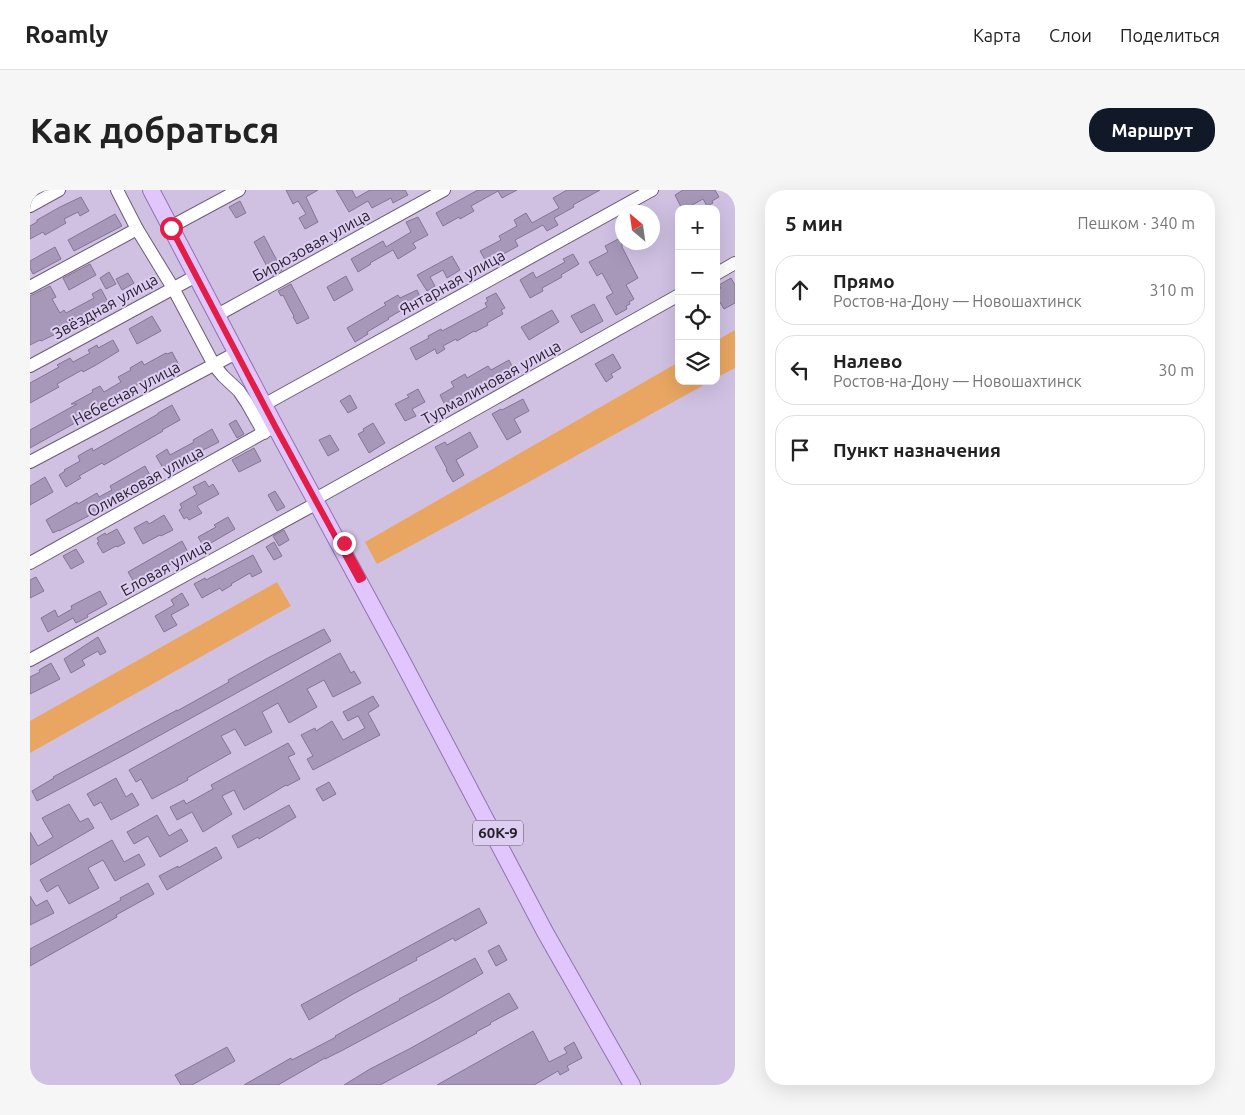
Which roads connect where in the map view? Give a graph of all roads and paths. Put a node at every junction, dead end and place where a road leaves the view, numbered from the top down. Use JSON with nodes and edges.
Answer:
{"nodes":[{"id":1,"x":59,"y":190,"type":"edge"},
{"id":2,"x":117,"y":190,"type":"edge"},
{"id":3,"x":151,"y":190,"type":"edge"},
{"id":4,"x":156,"y":190,"type":"edge"},
{"id":5,"x":239,"y":190,"type":"edge"},
{"id":6,"x":444,"y":190,"type":"edge"},
{"id":7,"x":652,"y":190,"type":"edge"},
{"id":8,"x":30,"y":206,"type":"edge"},
{"id":9,"x":174,"y":225,"type":"junction"},
{"id":10,"x":137,"y":229,"type":"junction"},
{"id":11,"x":735,"y":264,"type":"edge"},
{"id":12,"x":720,"y":272,"type":"edge"},
{"id":13,"x":196,"y":276,"type":"junction"},
{"id":14,"x":30,"y":288,"type":"edge"},
{"id":15,"x":173,"y":288,"type":"junction"},
{"id":16,"x":675,"y":297,"type":"edge"},
{"id":17,"x":221,"y":313,"type":"junction"},
{"id":18,"x":236,"y":353,"type":"junction"},
{"id":19,"x":214,"y":365,"type":"junction"},
{"id":20,"x":30,"y":366,"type":"edge"},
{"id":21,"x":269,"y":402,"type":"junction"},
{"id":22,"x":269,"y":430,"type":"junction"},
{"id":23,"x":30,"y":462,"type":"edge"},
{"id":24,"x":318,"y":500,"type":"junction"},
{"id":25,"x":30,"y":563,"type":"edge"},
{"id":26,"x":361,"y":579,"type":"junction"},
{"id":27,"x":30,"y":660,"type":"edge"},
{"id":28,"x":632,"y":1085,"type":"edge"},
{"id":29,"x":637,"y":1085,"type":"edge"}],
"edges":[{"from":1,"to":8,"type":"street"},
{"from":2,"to":10,"type":"street"},
{"from":3,"to":13,"type":"main road","number":"60К-9"},
{"from":4,"to":9,"type":"main road","number":"60К-9"},
{"from":5,"to":9,"type":"street"},
{"from":6,"to":17,"type":"street","name":"Бирюзовая улица"},
{"from":7,"to":21,"type":"street","name":"Янтарная улица"},
{"from":9,"to":17,"type":"main road","number":"60К-9"},
{"from":10,"to":14,"type":"street"},
{"from":10,"to":15,"type":"street"},
{"from":11,"to":12,"type":"street"},
{"from":13,"to":15,"type":"street","name":"Звёздная улица"},
{"from":13,"to":18,"type":"main road","number":"60К-9"},
{"from":15,"to":19,"type":"street"},
{"from":15,"to":20,"type":"street","name":"Звёздная улица"},
{"from":16,"to":24,"type":"street","name":"Турмалиновая улица"},
{"from":17,"to":21,"type":"main road","number":"60К-9"},
{"from":18,"to":19,"type":"street","name":"Небесная улица"},
{"from":18,"to":22,"type":"main road","number":"60К-9"},
{"from":19,"to":22,"type":"street"},
{"from":19,"to":23,"type":"street","name":"Небесная улица"},
{"from":21,"to":24,"type":"main road","number":"60К-9"},
{"from":22,"to":24,"type":"main road","number":"60К-9"},
{"from":22,"to":25,"type":"street","name":"Оливковая улица"},
{"from":24,"to":26,"type":"main road","number":"60К-9"},
{"from":24,"to":27,"type":"street","name":"Еловая улица"},
{"from":26,"to":28,"type":"main road","number":"60К-9"},
{"from":26,"to":29,"type":"main road","number":"60К-9"}]}
